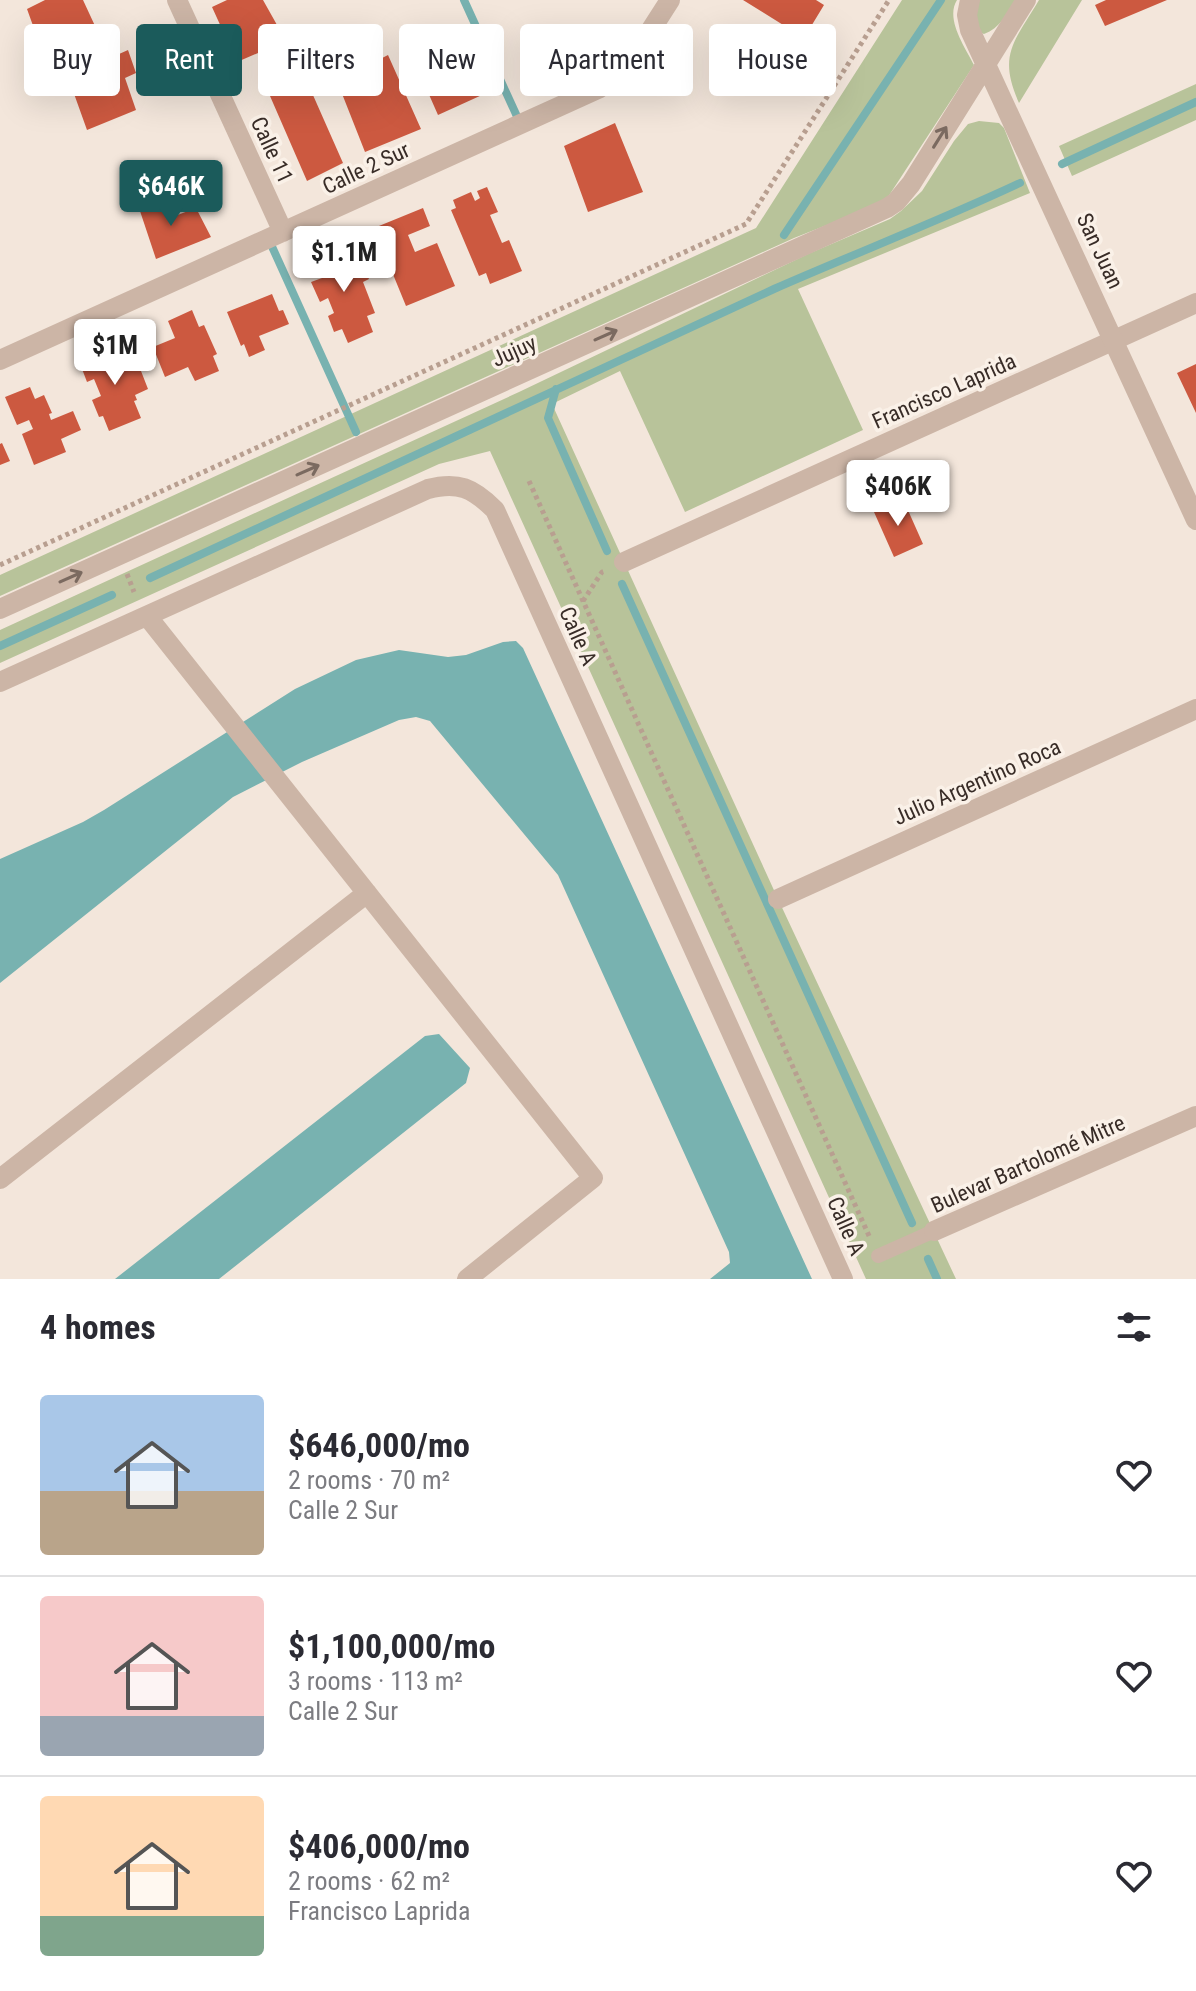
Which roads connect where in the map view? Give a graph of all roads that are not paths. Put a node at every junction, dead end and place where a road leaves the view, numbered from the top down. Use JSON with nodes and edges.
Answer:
{"nodes":[{"id":1,"x":177,"y":0,"type":"edge"},
{"id":2,"x":670,"y":0,"type":"edge"},
{"id":3,"x":1026,"y":0,"type":"edge"},
{"id":4,"x":970,"y":1,"type":"edge"},
{"id":5,"x":985,"y":63,"type":"junction"},
{"id":6,"x":283,"y":232,"type":"junction"},
{"id":7,"x":1196,"y":303,"type":"edge"},
{"id":8,"x":1114,"y":340,"type":"junction"},
{"id":9,"x":0,"y":360,"type":"edge"},
{"id":10,"x":1196,"y":520,"type":"edge"},
{"id":11,"x":624,"y":562,"type":"road end"},
{"id":12,"x":0,"y":609,"type":"edge"},
{"id":13,"x":147,"y":616,"type":"junction"},
{"id":14,"x":0,"y":682,"type":"edge"},
{"id":15,"x":1196,"y":709,"type":"edge"},
{"id":16,"x":367,"y":893,"type":"junction"},
{"id":17,"x":778,"y":899,"type":"dead end"},
{"id":18,"x":1196,"y":1116,"type":"edge"},
{"id":19,"x":0,"y":1179,"type":"edge"},
{"id":20,"x":934,"y":1231,"type":"joint"},
{"id":21,"x":878,"y":1256,"type":"road end"},
{"id":22,"x":467,"y":1279,"type":"edge"},
{"id":23,"x":843,"y":1279,"type":"edge"}],
"edges":[{"from":1,"to":6,"type":"street","name":"Calle 11"},
{"from":2,"to":6,"type":"street","name":"Calle 2 Sur"},
{"from":3,"to":5,"type":"street","name":"Jujuy"},
{"from":4,"to":5,"type":"street","name":"San Juan"},
{"from":5,"to":8,"type":"street","name":"San Juan"},
{"from":12,"to":5,"type":"street","name":"Jujuy","one_way":true},
{"from":6,"to":9,"type":"street","name":"Calle 2 Sur"},
{"from":7,"to":8,"type":"street","name":"Francisco Laprida"},
{"from":8,"to":10,"type":"street","name":"San Juan"},
{"from":8,"to":11,"type":"street","name":"Francisco Laprida"},
{"from":13,"to":14,"type":"street","name":"Calle A"},
{"from":13,"to":16,"type":"street"},
{"from":13,"to":23,"type":"street","name":"Calle A"},
{"from":15,"to":17,"type":"street","name":"Julio Argentino Roca"},
{"from":16,"to":19,"type":"street"},
{"from":16,"to":22,"type":"street"},
{"from":18,"to":20,"type":"street","name":"Bulevar Bartolomé Mitre"},
{"from":20,"to":21,"type":"lane","name":"Bulevar Bartolomé Mitre"}]}
